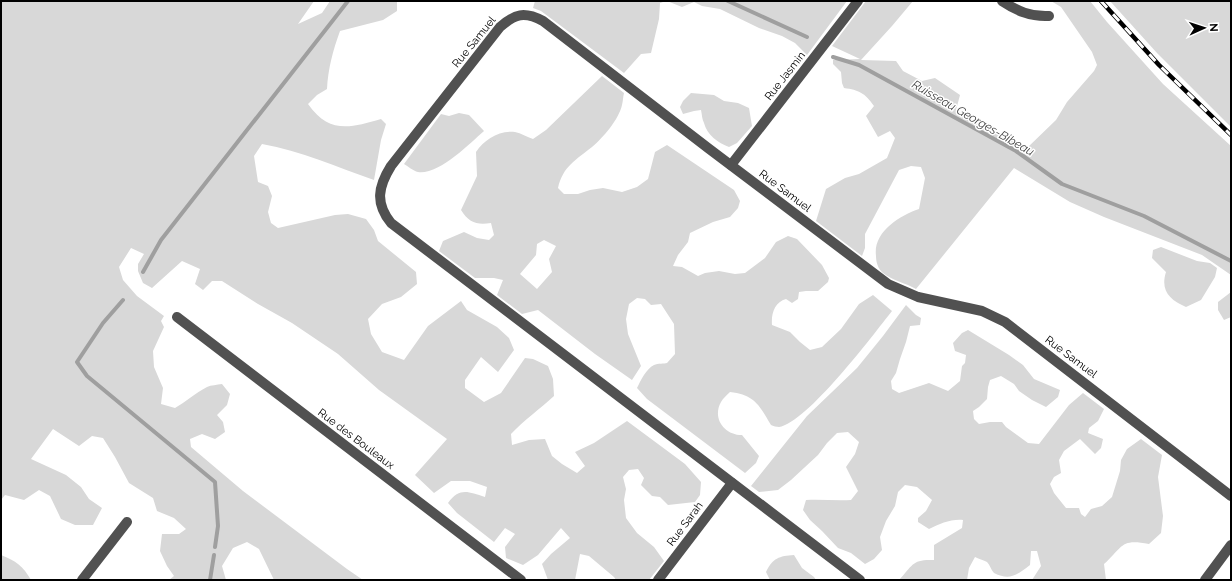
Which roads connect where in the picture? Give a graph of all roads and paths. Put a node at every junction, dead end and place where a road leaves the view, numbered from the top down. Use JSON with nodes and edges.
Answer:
{"nodes":[{"id":1,"x":858,"y":1,"type":"edge"},
{"id":2,"x":1002,"y":1,"type":"edge"},
{"id":3,"x":1049,"y":16,"type":"dead end"},
{"id":4,"x":731,"y":165,"type":"junction"},
{"id":5,"x":177,"y":317,"type":"dead end"},
{"id":6,"x":732,"y":483,"type":"junction"},
{"id":7,"x":1231,"y":496,"type":"edge"},
{"id":8,"x":127,"y":522,"type":"dead end"},
{"id":9,"x":1231,"y":545,"type":"edge"},
{"id":10,"x":82,"y":580,"type":"edge"},
{"id":11,"x":521,"y":580,"type":"edge"},
{"id":12,"x":658,"y":580,"type":"edge"},
{"id":13,"x":860,"y":580,"type":"edge"},
{"id":14,"x":1205,"y":580,"type":"edge"}],
"edges":[{"from":1,"to":4,"type":"street","name":"Rue Jasmin"},
{"from":2,"to":3,"type":"street"},
{"from":4,"to":6,"type":"street","name":"Rue Samuel"},
{"from":4,"to":7,"type":"street","name":"Rue Samuel"},
{"from":5,"to":11,"type":"street","name":"Rue des Bouleaux"},
{"from":6,"to":12,"type":"street","name":"Rue Sarah"},
{"from":6,"to":13,"type":"street","name":"Rue Samuel"},
{"from":8,"to":10,"type":"street"},
{"from":9,"to":14,"type":"street"}]}
